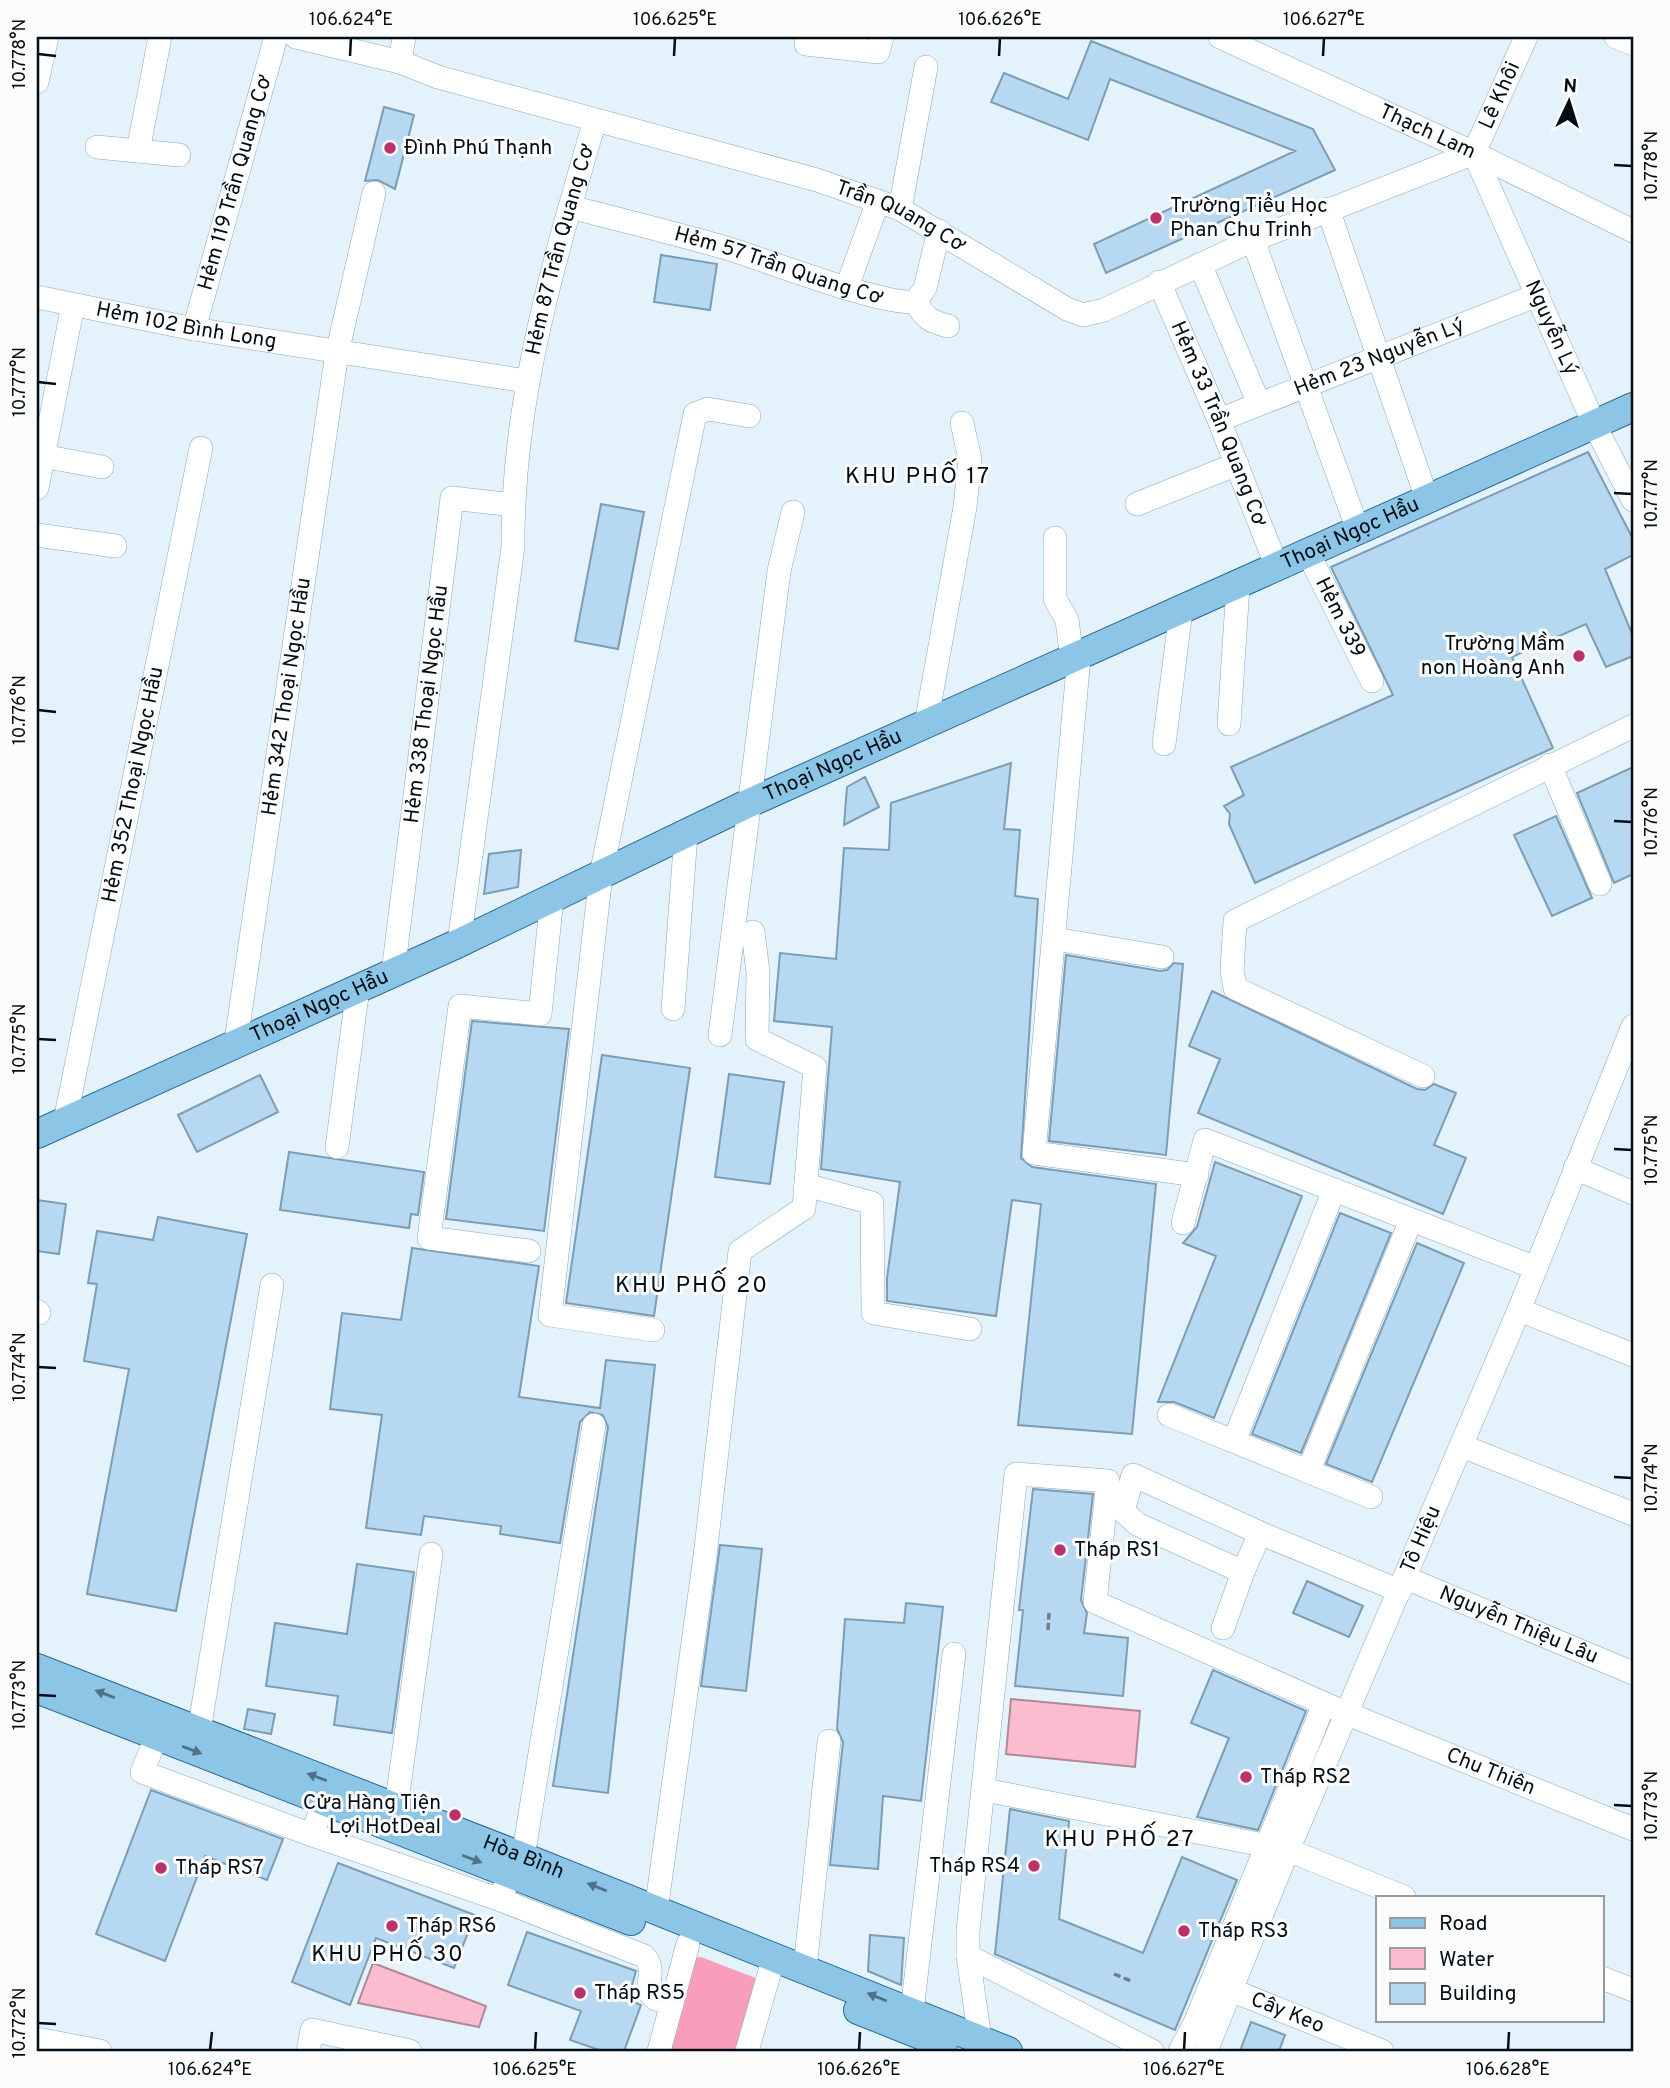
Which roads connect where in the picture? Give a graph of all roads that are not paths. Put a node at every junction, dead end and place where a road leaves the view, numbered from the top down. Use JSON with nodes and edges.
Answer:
{"nodes":[{"id":1,"x":47,"y":37,"type":"edge"},
{"id":2,"x":160,"y":37,"type":"edge"},
{"id":3,"x":275,"y":37,"type":"edge"},
{"id":4,"x":296,"y":37,"type":"edge"},
{"id":5,"x":404,"y":37,"type":"edge"},
{"id":6,"x":881,"y":37,"type":"edge"},
{"id":7,"x":1220,"y":37,"type":"edge"},
{"id":8,"x":1526,"y":37,"type":"edge"},
{"id":9,"x":1616,"y":37,"type":"edge"},
{"id":10,"x":806,"y":44,"type":"dead end"},
{"id":11,"x":1633,"y":44,"type":"edge"},
{"id":12,"x":400,"y":62,"type":"junction"},
{"id":13,"x":926,"y":67,"type":"dead end"},
{"id":14,"x":37,"y":82,"type":"edge"},
{"id":15,"x":595,"y":120,"type":"junction"},
{"id":16,"x":97,"y":147,"type":"dead end"},
{"id":17,"x":138,"y":151,"type":"junction"},
{"id":18,"x":1474,"y":153,"type":"junction"},
{"id":19,"x":179,"y":155,"type":"dead end"},
{"id":20,"x":374,"y":193,"type":"dead end"},
{"id":21,"x":878,"y":201,"type":"junction"},
{"id":22,"x":570,"y":207,"type":"junction"},
{"id":23,"x":900,"y":209,"type":"junction"},
{"id":24,"x":1328,"y":209,"type":"junction"},
{"id":25,"x":939,"y":231,"type":"junction"},
{"id":26,"x":1633,"y":231,"type":"edge"},
{"id":27,"x":1253,"y":240,"type":"junction"},
{"id":28,"x":1200,"y":264,"type":"junction"},
{"id":29,"x":1159,"y":282,"type":"junction"},
{"id":30,"x":847,"y":287,"type":"junction"},
{"id":31,"x":1538,"y":295,"type":"junction"},
{"id":32,"x":37,"y":297,"type":"edge"},
{"id":33,"x":916,"y":301,"type":"junction"},
{"id":34,"x":74,"y":305,"type":"junction"},
{"id":35,"x":948,"y":326,"type":"dead end"},
{"id":36,"x":194,"y":329,"type":"junction"},
{"id":37,"x":337,"y":353,"type":"junction"},
{"id":38,"x":1378,"y":357,"type":"junction"},
{"id":39,"x":526,"y":381,"type":"junction"},
{"id":40,"x":1306,"y":386,"type":"junction"},
{"id":41,"x":1259,"y":404,"type":"junction"},
{"id":42,"x":749,"y":416,"type":"dead end"},
{"id":43,"x":1219,"y":420,"type":"junction"},
{"id":44,"x":962,"y":423,"type":"dead end"},
{"id":45,"x":1611,"y":423,"type":"edge"},
{"id":46,"x":201,"y":448,"type":"dead end"},
{"id":47,"x":39,"y":455,"type":"edge"},
{"id":48,"x":1237,"y":464,"type":"junction"},
{"id":49,"x":102,"y":467,"type":"dead end"},
{"id":50,"x":37,"y":488,"type":"edge"},
{"id":51,"x":1427,"y":499,"type":"junction"},
{"id":52,"x":1633,"y":500,"type":"edge"},
{"id":53,"x":513,"y":505,"type":"junction"},
{"id":54,"x":1137,"y":505,"type":"dead end"},
{"id":55,"x":793,"y":512,"type":"dead end"},
{"id":56,"x":1358,"y":530,"type":"junction"},
{"id":57,"x":37,"y":535,"type":"edge"},
{"id":58,"x":1055,"y":538,"type":"dead end"},
{"id":59,"x":115,"y":545,"type":"dead end"},
{"id":60,"x":1308,"y":553,"type":"junction"},
{"id":61,"x":1277,"y":568,"type":"junction"},
{"id":62,"x":1238,"y":586,"type":"junction"},
{"id":63,"x":1181,"y":611,"type":"junction"},
{"id":64,"x":1075,"y":658,"type":"junction"},
{"id":65,"x":1372,"y":681,"type":"dead end"},
{"id":66,"x":926,"y":724,"type":"junction"},
{"id":67,"x":1228,"y":724,"type":"dead end"},
{"id":68,"x":1633,"y":726,"type":"edge"},
{"id":69,"x":1164,"y":744,"type":"dead end"},
{"id":70,"x":1550,"y":765,"type":"junction"},
{"id":71,"x":747,"y":804,"type":"junction"},
{"id":72,"x":686,"y":834,"type":"junction"},
{"id":73,"x":601,"y":874,"type":"junction"},
{"id":74,"x":1600,"y":884,"type":"dead end"},
{"id":75,"x":552,"y":898,"type":"junction"},
{"id":76,"x":753,"y":932,"type":"dead end"},
{"id":77,"x":1055,"y":939,"type":"junction"},
{"id":78,"x":459,"y":943,"type":"junction"},
{"id":79,"x":1162,"y":957,"type":"dead end"},
{"id":80,"x":393,"y":973,"type":"junction"},
{"id":81,"x":358,"y":988,"type":"junction"},
{"id":82,"x":673,"y":1009,"type":"dead end"},
{"id":83,"x":1633,"y":1026,"type":"edge"},
{"id":84,"x":720,"y":1035,"type":"dead end"},
{"id":85,"x":236,"y":1041,"type":"junction"},
{"id":86,"x":1423,"y":1076,"type":"dead end"},
{"id":87,"x":65,"y":1121,"type":"junction"},
{"id":88,"x":37,"y":1134,"type":"edge"},
{"id":89,"x":337,"y":1147,"type":"dead end"},
{"id":90,"x":1575,"y":1168,"type":"junction"},
{"id":91,"x":1197,"y":1175,"type":"junction"},
{"id":92,"x":806,"y":1185,"type":"junction"},
{"id":93,"x":1334,"y":1190,"type":"junction"},
{"id":94,"x":1633,"y":1192,"type":"edge"},
{"id":95,"x":1411,"y":1220,"type":"junction"},
{"id":96,"x":1183,"y":1223,"type":"dead end"},
{"id":97,"x":529,"y":1251,"type":"dead end"},
{"id":98,"x":1536,"y":1268,"type":"junction"},
{"id":99,"x":272,"y":1284,"type":"dead end"},
{"id":100,"x":1519,"y":1310,"type":"junction"},
{"id":101,"x":970,"y":1329,"type":"dead end"},
{"id":102,"x":653,"y":1330,"type":"dead end"},
{"id":103,"x":1633,"y":1355,"type":"edge"},
{"id":104,"x":1169,"y":1415,"type":"dead end"},
{"id":105,"x":594,"y":1424,"type":"dead end"},
{"id":106,"x":1234,"y":1441,"type":"junction"},
{"id":107,"x":1462,"y":1446,"type":"junction"},
{"id":108,"x":1308,"y":1472,"type":"junction"},
{"id":109,"x":1371,"y":1497,"type":"dead end"},
{"id":110,"x":1633,"y":1514,"type":"edge"},
{"id":111,"x":1261,"y":1534,"type":"junction"},
{"id":112,"x":431,"y":1554,"type":"dead end"},
{"id":113,"x":1243,"y":1572,"type":"junction"},
{"id":114,"x":1403,"y":1585,"type":"junction"},
{"id":115,"x":1223,"y":1628,"type":"dead end"},
{"id":116,"x":954,"y":1654,"type":"dead end"},
{"id":117,"x":37,"y":1668,"type":"edge"},
{"id":118,"x":1633,"y":1673,"type":"edge"},
{"id":119,"x":37,"y":1689,"type":"edge"},
{"id":120,"x":1324,"y":1704,"type":"junction"},
{"id":121,"x":1348,"y":1714,"type":"junction"},
{"id":122,"x":161,"y":1727,"type":"junction"},
{"id":123,"x":199,"y":1731,"type":"junction"},
{"id":124,"x":830,"y":1741,"type":"dead end"},
{"id":125,"x":985,"y":1790,"type":"junction"},
{"id":126,"x":324,"y":1801,"type":"junction"},
{"id":127,"x":396,"y":1808,"type":"junction"},
{"id":128,"x":1633,"y":1829,"type":"edge"},
{"id":129,"x":312,"y":1835,"type":"junction"},
{"id":130,"x":1266,"y":1845,"type":"junction"},
{"id":131,"x":1288,"y":1850,"type":"junction"},
{"id":132,"x":511,"y":1877,"type":"junction"},
{"id":133,"x":1402,"y":1896,"type":"edge"},
{"id":134,"x":656,"y":1911,"type":"junction"},
{"id":135,"x":688,"y":1944,"type":"junction"},
{"id":136,"x":968,"y":1956,"type":"junction"},
{"id":137,"x":771,"y":1966,"type":"junction"},
{"id":138,"x":805,"y":1968,"type":"junction"},
{"id":139,"x":1604,"y":1979,"type":"edge"},
{"id":140,"x":1231,"y":1990,"type":"junction"},
{"id":141,"x":1633,"y":1990,"type":"edge"},
{"id":142,"x":672,"y":2004,"type":"junction"},
{"id":143,"x":912,"y":2011,"type":"junction"},
{"id":144,"x":37,"y":2039,"type":"edge"},
{"id":145,"x":929,"y":2045,"type":"edge"},
{"id":146,"x":970,"y":2045,"type":"edge"},
{"id":147,"x":100,"y":2051,"type":"edge"},
{"id":148,"x":308,"y":2051,"type":"edge"},
{"id":149,"x":410,"y":2051,"type":"edge"},
{"id":150,"x":659,"y":2051,"type":"edge"},
{"id":151,"x":747,"y":2051,"type":"edge"},
{"id":152,"x":1008,"y":2051,"type":"edge"},
{"id":153,"x":1152,"y":2051,"type":"edge"},
{"id":154,"x":1180,"y":2051,"type":"edge"},
{"id":155,"x":1206,"y":2051,"type":"edge"},
{"id":156,"x":1382,"y":2051,"type":"edge"}],
"edges":[{"from":1,"to":14,"type":"street"},
{"from":2,"to":17,"type":"street"},
{"from":3,"to":36,"type":"street","name":"Hẻm 119 Trần Quang Cơ"},
{"from":4,"to":12,"type":"street","name":"Trần Quang Cơ"},
{"from":5,"to":12,"type":"street"},
{"from":6,"to":10,"type":"street"},
{"from":7,"to":18,"type":"street","name":"Thạch Lam"},
{"from":8,"to":18,"type":"street","name":"Lê Khôi"},
{"from":9,"to":11,"type":"street"},
{"from":12,"to":15,"type":"street","name":"Trần Quang Cơ"},
{"from":13,"to":23,"type":"street"},
{"from":15,"to":21,"type":"street","name":"Trần Quang Cơ"},
{"from":15,"to":22,"type":"street","name":"Hẻm 87 Trần Quang Cơ"},
{"from":16,"to":17,"type":"street"},
{"from":17,"to":19,"type":"street"},
{"from":18,"to":24,"type":"street","name":"Trần Quang Cơ"},
{"from":18,"to":26,"type":"street","name":"Thạch Lam"},
{"from":18,"to":31,"type":"street","name":"Nguyễn Lý"},
{"from":20,"to":37,"type":"street","name":"Hẻm 342 Thoại Ngọc Hầu"},
{"from":21,"to":23,"type":"street","name":"Trần Quang Cơ"},
{"from":21,"to":30,"type":"street"},
{"from":22,"to":30,"type":"street","name":"Hẻm 57 Trần Quang Cơ"},
{"from":22,"to":39,"type":"street","name":"Hẻm 87 Trần Quang Cơ"},
{"from":23,"to":25,"type":"street","name":"Trần Quang Cơ"},
{"from":24,"to":27,"type":"street","name":"Trần Quang Cơ"},
{"from":24,"to":38,"type":"street"},
{"from":25,"to":29,"type":"street","name":"Trần Quang Cơ"},
{"from":25,"to":33,"type":"street"},
{"from":27,"to":28,"type":"street","name":"Trần Quang Cơ"},
{"from":27,"to":40,"type":"street"},
{"from":28,"to":29,"type":"street","name":"Trần Quang Cơ"},
{"from":28,"to":41,"type":"street"},
{"from":29,"to":43,"type":"street","name":"Hẻm 33 Trần Quang Cơ"},
{"from":30,"to":33,"type":"street","name":"Hẻm 57 Trần Quang Cơ"},
{"from":31,"to":38,"type":"street","name":"Hẻm 23 Nguyễn Lý"},
{"from":31,"to":45,"type":"street","name":"Nguyễn Lý"},
{"from":32,"to":34,"type":"street","name":"Hẻm 102 Bình Long"},
{"from":33,"to":35,"type":"street"},
{"from":34,"to":36,"type":"street","name":"Hẻm 102 Bình Long"},
{"from":34,"to":47,"type":"street"},
{"from":36,"to":37,"type":"street","name":"Hẻm 102 Bình Long"},
{"from":37,"to":39,"type":"street","name":"Hẻm 102 Bình Long"},
{"from":37,"to":85,"type":"street","name":"Hẻm 342 Thoại Ngọc Hầu"},
{"from":38,"to":40,"type":"street","name":"Hẻm 23 Nguyễn Lý"},
{"from":38,"to":51,"type":"street"},
{"from":39,"to":53,"type":"street","name":"Hẻm 87 Trần Quang Cơ"},
{"from":40,"to":41,"type":"street","name":"Hẻm 23 Nguyễn Lý"},
{"from":40,"to":56,"type":"street"},
{"from":41,"to":43,"type":"street","name":"Hẻm 23 Nguyễn Lý"},
{"from":42,"to":73,"type":"street"},
{"from":43,"to":48,"type":"street","name":"Hẻm 33 Trần Quang Cơ"},
{"from":44,"to":66,"type":"street"},
{"from":45,"to":51,"type":"main road","name":"Thoại Ngọc Hầu"},
{"from":45,"to":52,"type":"street","name":"Nguyễn Lý"},
{"from":46,"to":87,"type":"street","name":"Hẻm 352 Thoại Ngọc Hầu"},
{"from":47,"to":49,"type":"street"},
{"from":47,"to":50,"type":"street"},
{"from":48,"to":54,"type":"street"},
{"from":48,"to":61,"type":"street","name":"Hẻm 33 Trần Quang Cơ"},
{"from":51,"to":56,"type":"main road","name":"Thoại Ngọc Hầu"},
{"from":53,"to":78,"type":"street","name":"Hẻm 87 Trần Quang Cơ"},
{"from":53,"to":80,"type":"street","name":"Hẻm 338 Thoại Ngọc Hầu"},
{"from":55,"to":71,"type":"street"},
{"from":56,"to":60,"type":"main road","name":"Thoại Ngọc Hầu"},
{"from":57,"to":59,"type":"street"},
{"from":58,"to":64,"type":"street"},
{"from":60,"to":61,"type":"main road","name":"Thoại Ngọc Hầu"},
{"from":60,"to":65,"type":"street","name":"Hẻm 339"},
{"from":61,"to":62,"type":"main road","name":"Thoại Ngọc Hầu"},
{"from":62,"to":63,"type":"main road","name":"Thoại Ngọc Hầu"},
{"from":62,"to":67,"type":"street"},
{"from":63,"to":64,"type":"main road","name":"Thoại Ngọc Hầu"},
{"from":63,"to":69,"type":"street"},
{"from":64,"to":66,"type":"main road","name":"Thoại Ngọc Hầu"},
{"from":64,"to":77,"type":"street"},
{"from":66,"to":71,"type":"main road","name":"Thoại Ngọc Hầu"},
{"from":68,"to":70,"type":"street"},
{"from":70,"to":74,"type":"street"},
{"from":70,"to":86,"type":"street"},
{"from":71,"to":72,"type":"main road","name":"Thoại Ngọc Hầu"},
{"from":71,"to":84,"type":"street"},
{"from":72,"to":73,"type":"main road","name":"Thoại Ngọc Hầu"},
{"from":72,"to":82,"type":"street"},
{"from":73,"to":75,"type":"main road","name":"Thoại Ngọc Hầu"},
{"from":73,"to":102,"type":"street"},
{"from":75,"to":78,"type":"main road","name":"Thoại Ngọc Hầu"},
{"from":75,"to":97,"type":"street"},
{"from":76,"to":92,"type":"street"},
{"from":77,"to":79,"type":"street"},
{"from":77,"to":91,"type":"street"},
{"from":78,"to":80,"type":"main road","name":"Thoại Ngọc Hầu"},
{"from":80,"to":81,"type":"main road","name":"Thoại Ngọc Hầu"},
{"from":81,"to":85,"type":"main road","name":"Thoại Ngọc Hầu"},
{"from":81,"to":89,"type":"street"},
{"from":83,"to":90,"type":"street","name":"Tô Hiệu"},
{"from":85,"to":87,"type":"main road","name":"Thoại Ngọc Hầu"},
{"from":87,"to":88,"type":"main road","name":"Thoại Ngọc Hầu"},
{"from":90,"to":94,"type":"street"},
{"from":90,"to":98,"type":"street","name":"Tô Hiệu"},
{"from":91,"to":93,"type":"street"},
{"from":91,"to":96,"type":"street"},
{"from":92,"to":101,"type":"street"},
{"from":92,"to":134,"type":"street"},
{"from":93,"to":95,"type":"street"},
{"from":93,"to":106,"type":"street"},
{"from":95,"to":98,"type":"street"},
{"from":95,"to":108,"type":"street"},
{"from":98,"to":100,"type":"street","name":"Tô Hiệu"},
{"from":99,"to":123,"type":"street"},
{"from":100,"to":103,"type":"street"},
{"from":100,"to":107,"type":"street","name":"Tô Hiệu"},
{"from":104,"to":106,"type":"street"},
{"from":105,"to":132,"type":"street"},
{"from":106,"to":108,"type":"street"},
{"from":107,"to":110,"type":"street"},
{"from":107,"to":114,"type":"street","name":"Tô Hiệu"},
{"from":108,"to":109,"type":"street"},
{"from":111,"to":113,"type":"street"},
{"from":111,"to":113,"type":"street","name":"Nguyễn Thiệu Lâu"},
{"from":111,"to":114,"type":"street","name":"Nguyễn Thiệu Lâu"},
{"from":112,"to":127,"type":"street"},
{"from":113,"to":115,"type":"street"},
{"from":114,"to":118,"type":"street","name":"Nguyễn Thiệu Lâu"},
{"from":114,"to":121,"type":"street","name":"Tô Hiệu"},
{"from":116,"to":143,"type":"street"},
{"from":122,"to":117,"type":"main road","name":"Hòa Bình","one_way":true},
{"from":119,"to":122,"type":"main road","name":"Hòa Bình"},
{"from":120,"to":121,"type":"street","name":"Chu Thiên"},
{"from":120,"to":125,"type":"street","name":"Chu Thiên"},
{"from":120,"to":130,"type":"street"},
{"from":121,"to":128,"type":"street","name":"Chu Thiên"},
{"from":121,"to":131,"type":"street","name":"Tô Hiệu"},
{"from":122,"to":123,"type":"main road","name":"Hòa Bình"},
{"from":122,"to":126,"type":"main road","name":"Hòa Bình","one_way":true},
{"from":122,"to":129,"type":"street"},
{"from":127,"to":123,"type":"main road","name":"Hòa Bình","one_way":true},
{"from":124,"to":138,"type":"street"},
{"from":125,"to":130,"type":"street"},
{"from":125,"to":136,"type":"street"},
{"from":126,"to":129,"type":"street"},
{"from":126,"to":132,"type":"main road","name":"Hòa Bình","one_way":true},
{"from":127,"to":132,"type":"main road","name":"Hòa Bình"},
{"from":129,"to":132,"type":"street"},
{"from":130,"to":131,"type":"street"},
{"from":130,"to":154,"type":"street"},
{"from":131,"to":133,"type":"street"},
{"from":131,"to":140,"type":"street","name":"Tô Hiệu"},
{"from":134,"to":132,"type":"main road","name":"Hòa Bình","one_way":true},
{"from":132,"to":135,"type":"main road","name":"Hòa Bình"},
{"from":132,"to":142,"type":"street"},
{"from":134,"to":137,"type":"main road","name":"Hòa Bình"},
{"from":135,"to":137,"type":"main road","name":"Hòa Bình"},
{"from":135,"to":142,"type":"street"},
{"from":136,"to":146,"type":"street"},
{"from":136,"to":153,"type":"street"},
{"from":137,"to":138,"type":"main road","name":"Hòa Bình"},
{"from":137,"to":145,"type":"main road","name":"Hòa Bình"},
{"from":137,"to":151,"type":"street"},
{"from":143,"to":138,"type":"main road","name":"Hòa Bình","one_way":true},
{"from":139,"to":141,"type":"street"},
{"from":140,"to":155,"type":"street","name":"Tô Hiệu"},
{"from":140,"to":156,"type":"street","name":"Cây Keo"},
{"from":142,"to":150,"type":"street"},
{"from":143,"to":146,"type":"main road","name":"Hòa Bình"},
{"from":144,"to":147,"type":"street"},
{"from":145,"to":146,"type":"main road","name":"Hòa Bình"},
{"from":146,"to":152,"type":"main road","name":"Hòa Bình"},
{"from":148,"to":149,"type":"street"}]}
